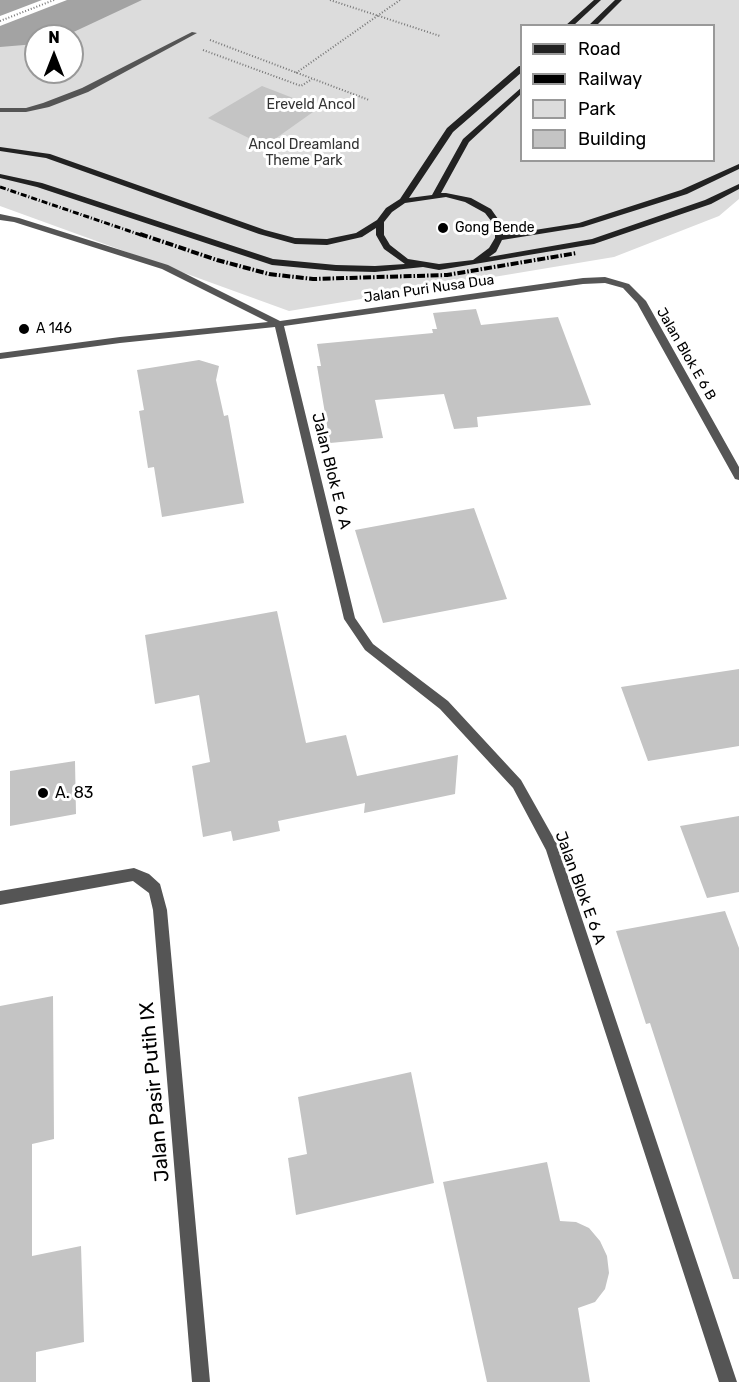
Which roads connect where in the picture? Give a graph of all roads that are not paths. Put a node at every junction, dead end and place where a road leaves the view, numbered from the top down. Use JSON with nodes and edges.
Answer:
{"nodes":[{"id":1,"x":598,"y":0,"type":"edge"},
{"id":2,"x":618,"y":0,"type":"edge"},
{"id":3,"x":570,"y":24,"type":"edge"},
{"id":4,"x":593,"y":24,"type":"edge"},
{"id":5,"x":194,"y":33,"type":"road end"},
{"id":6,"x":520,"y":70,"type":"edge"},
{"id":7,"x":520,"y":91,"type":"edge"},
{"id":8,"x":0,"y":110,"type":"edge"},
{"id":9,"x":0,"y":149,"type":"edge"},
{"id":10,"x":739,"y":166,"type":"edge"},
{"id":11,"x":0,"y":176,"type":"edge"},
{"id":12,"x":739,"y":186,"type":"edge"},
{"id":13,"x":435,"y":196,"type":"junction"},
{"id":14,"x":403,"y":201,"type":"junction"},
{"id":15,"x":0,"y":217,"type":"edge"},
{"id":16,"x":380,"y":222,"type":"junction"},
{"id":17,"x":499,"y":238,"type":"junction"},
{"id":18,"x":475,"y":262,"type":"junction"},
{"id":19,"x":420,"y":265,"type":"junction"},
{"id":20,"x":583,"y":281,"type":"joint"},
{"id":21,"x":279,"y":324,"type":"junction"},
{"id":22,"x":0,"y":356,"type":"edge"},
{"id":23,"x":739,"y":476,"type":"edge"},
{"id":24,"x":0,"y":898,"type":"edge"},
{"id":25,"x":201,"y":1382,"type":"edge"},
{"id":26,"x":728,"y":1382,"type":"edge"}],
"edges":[{"from":1,"to":3,"type":"street"},
{"from":2,"to":4,"type":"street"},
{"from":5,"to":8,"type":"street"},
{"from":6,"to":14,"type":"street"},
{"from":7,"to":13,"type":"street"},
{"from":9,"to":16,"type":"street"},
{"from":10,"to":17,"type":"street"},
{"from":11,"to":19,"type":"street"},
{"from":12,"to":18,"type":"street"},
{"from":13,"to":14,"type":"street"},
{"from":13,"to":17,"type":"street"},
{"from":14,"to":16,"type":"street"},
{"from":15,"to":21,"type":"street"},
{"from":16,"to":19,"type":"street"},
{"from":17,"to":18,"type":"street"},
{"from":18,"to":19,"type":"street"},
{"from":20,"to":21,"type":"street","name":"Jalan Puri Nusa Dua"},
{"from":20,"to":23,"type":"street","name":"Jalan Blok E 6 B"},
{"from":21,"to":22,"type":"street","name":"Jalan Puri Nusa Dua"},
{"from":21,"to":26,"type":"street","name":"Jalan Blok E 6 A"},
{"from":24,"to":25,"type":"street","name":"Jalan Pasir Putih IX"}]}
